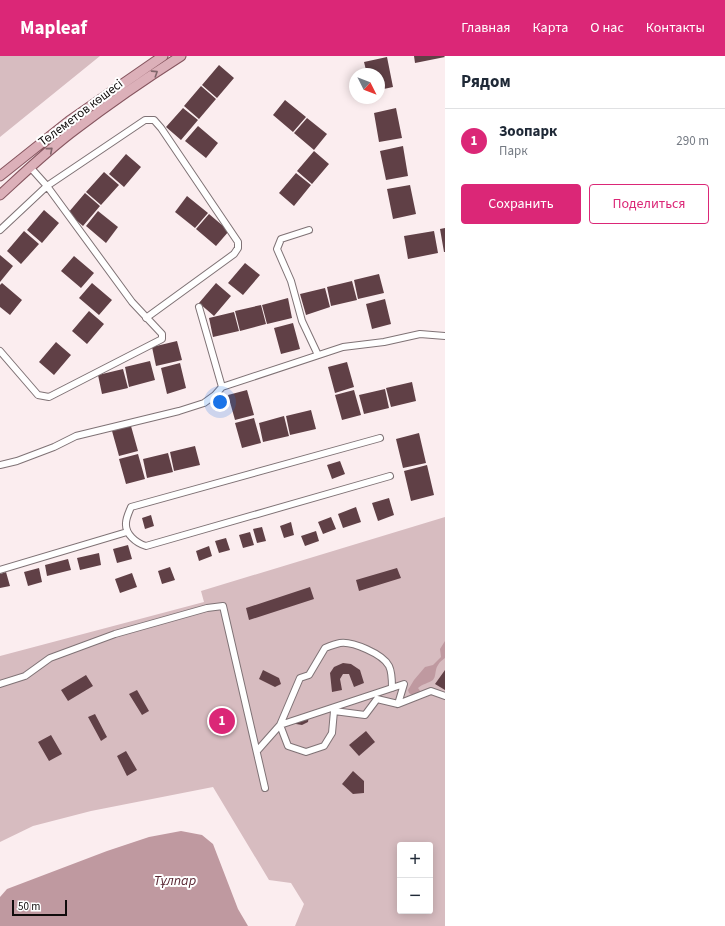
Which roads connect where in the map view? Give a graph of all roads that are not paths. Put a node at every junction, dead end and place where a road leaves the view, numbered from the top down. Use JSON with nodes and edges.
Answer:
{"nodes":[{"id":1,"x":163,"y":56,"type":"edge"},
{"id":2,"x":181,"y":56,"type":"edge"},
{"id":3,"x":30,"y":167,"type":"junction"},
{"id":4,"x":0,"y":176,"type":"edge"},
{"id":5,"x":47,"y":186,"type":"junction"},
{"id":6,"x":0,"y":195,"type":"edge"},
{"id":7,"x":0,"y":230,"type":"edge"},
{"id":8,"x":309,"y":230,"type":"dead end"},
{"id":9,"x":199,"y":307,"type":"dead end"},
{"id":10,"x":146,"y":318,"type":"junction"},
{"id":11,"x":445,"y":336,"type":"edge"},
{"id":12,"x":0,"y":351,"type":"edge"},
{"id":13,"x":318,"y":355,"type":"junction"},
{"id":14,"x":222,"y":387,"type":"junction"},
{"id":15,"x":380,"y":438,"type":"dead end"},
{"id":16,"x":0,"y":465,"type":"edge"},
{"id":17,"x":390,"y":476,"type":"dead end"},
{"id":18,"x":127,"y":532,"type":"junction"},
{"id":19,"x":0,"y":570,"type":"edge"},
{"id":20,"x":0,"y":684,"type":"edge"},
{"id":21,"x":392,"y":688,"type":"junction"},
{"id":22,"x":445,"y":696,"type":"edge"},
{"id":23,"x":398,"y":704,"type":"junction"},
{"id":24,"x":280,"y":725,"type":"junction"},
{"id":25,"x":257,"y":751,"type":"junction"},
{"id":26,"x":265,"y":788,"type":"dead end"}],
"edges":[{"from":1,"to":4,"type":"main road","name":"Төлеметов көшесі"},
{"from":3,"to":2,"type":"main road","name":"Төлеметов көшесі","one_way":true},
{"from":3,"to":5,"type":"street"},
{"from":3,"to":6,"type":"main road","name":"Төлеметов көшесі"},
{"from":5,"to":7,"type":"street"},
{"from":5,"to":10,"type":"street"},
{"from":5,"to":10,"type":"street"},
{"from":8,"to":13,"type":"street"},
{"from":9,"to":14,"type":"street"},
{"from":10,"to":12,"type":"street"},
{"from":11,"to":13,"type":"street"},
{"from":13,"to":14,"type":"street"},
{"from":14,"to":16,"type":"street"},
{"from":15,"to":18,"type":"street"},
{"from":17,"to":18,"type":"street"},
{"from":18,"to":19,"type":"street"},
{"from":20,"to":25,"type":"street"},
{"from":21,"to":23,"type":"street"},
{"from":21,"to":24,"type":"street"},
{"from":21,"to":24,"type":"street"},
{"from":22,"to":23,"type":"street"},
{"from":23,"to":24,"type":"street"},
{"from":24,"to":25,"type":"street"},
{"from":25,"to":26,"type":"street"}]}
